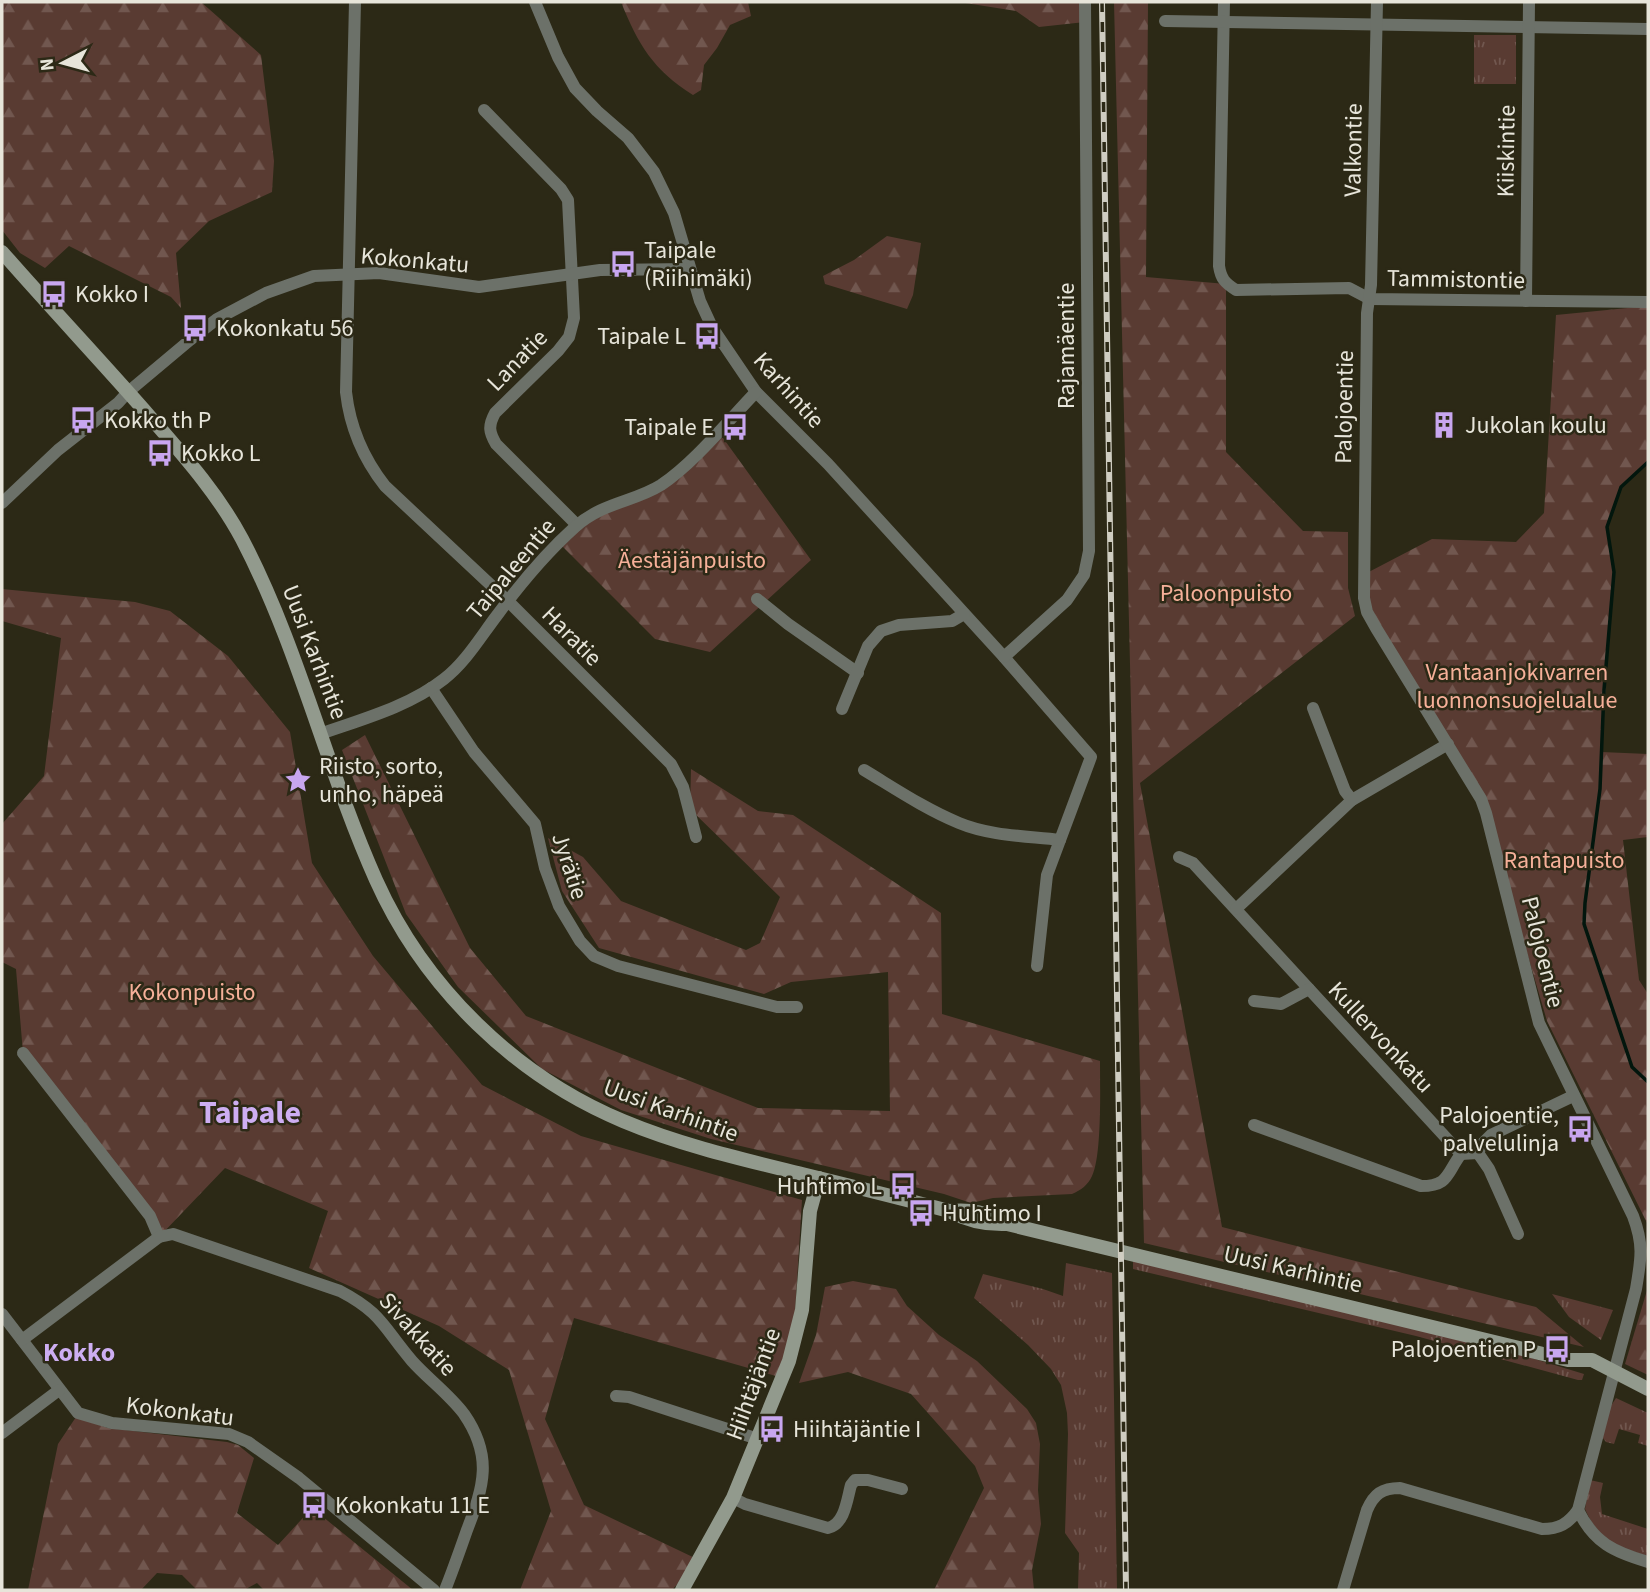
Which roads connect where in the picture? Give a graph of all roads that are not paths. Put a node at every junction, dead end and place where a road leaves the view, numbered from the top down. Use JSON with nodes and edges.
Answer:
{"nodes":[{"id":1,"x":355,"y":2,"type":"edge"},
{"id":2,"x":535,"y":2,"type":"edge"},
{"id":3,"x":1085,"y":2,"type":"edge"},
{"id":4,"x":1224,"y":2,"type":"edge"},
{"id":5,"x":1377,"y":2,"type":"edge"},
{"id":6,"x":1529,"y":2,"type":"edge"},
{"id":7,"x":1165,"y":21,"type":"dead end"},
{"id":8,"x":1223,"y":22,"type":"junction"},
{"id":9,"x":1377,"y":24,"type":"junction"},
{"id":10,"x":1529,"y":26,"type":"junction"},
{"id":11,"x":1648,"y":29,"type":"edge"},
{"id":12,"x":484,"y":110,"type":"dead end"},
{"id":13,"x":2,"y":253,"type":"edge"},
{"id":14,"x":690,"y":269,"type":"junction"},
{"id":15,"x":573,"y":273,"type":"junction"},
{"id":16,"x":349,"y":275,"type":"junction"},
{"id":17,"x":1370,"y":299,"type":"junction"},
{"id":18,"x":1526,"y":301,"type":"junction"},
{"id":19,"x":1648,"y":302,"type":"edge"},
{"id":20,"x":128,"y":392,"type":"junction"},
{"id":21,"x":757,"y":392,"type":"junction"},
{"id":22,"x":2,"y":503,"type":"edge"},
{"id":23,"x":577,"y":525,"type":"junction"},
{"id":24,"x":757,"y":599,"type":"dead end"},
{"id":25,"x":508,"y":601,"type":"junction"},
{"id":26,"x":964,"y":614,"type":"junction"},
{"id":27,"x":1003,"y":657,"type":"junction"},
{"id":28,"x":858,"y":673,"type":"junction"},
{"id":29,"x":430,"y":688,"type":"junction"},
{"id":30,"x":1313,"y":708,"type":"dead end"},
{"id":31,"x":842,"y":709,"type":"dead end"},
{"id":32,"x":323,"y":733,"type":"junction"},
{"id":33,"x":1448,"y":744,"type":"junction"},
{"id":34,"x":864,"y":770,"type":"dead end"},
{"id":35,"x":1352,"y":800,"type":"junction"},
{"id":36,"x":696,"y":837,"type":"dead end"},
{"id":37,"x":1060,"y":840,"type":"junction"},
{"id":38,"x":1179,"y":857,"type":"dead end"},
{"id":39,"x":1236,"y":909,"type":"junction"},
{"id":40,"x":1037,"y":965,"type":"dead end"},
{"id":41,"x":1309,"y":989,"type":"junction"},
{"id":42,"x":1254,"y":1001,"type":"dead end"},
{"id":43,"x":797,"y":1007,"type":"dead end"},
{"id":44,"x":23,"y":1053,"type":"dead end"},
{"id":45,"x":1573,"y":1096,"type":"junction"},
{"id":46,"x":1254,"y":1125,"type":"dead end"},
{"id":47,"x":1478,"y":1153,"type":"junction"},
{"id":48,"x":1461,"y":1154,"type":"junction"},
{"id":49,"x":819,"y":1178,"type":"junction"},
{"id":50,"x":1518,"y":1234,"type":"dead end"},
{"id":51,"x":159,"y":1237,"type":"junction"},
{"id":52,"x":2,"y":1314,"type":"edge"},
{"id":53,"x":22,"y":1340,"type":"junction"},
{"id":54,"x":1614,"y":1373,"type":"junction"},
{"id":55,"x":1648,"y":1389,"type":"edge"},
{"id":56,"x":59,"y":1390,"type":"junction"},
{"id":57,"x":616,"y":1396,"type":"dead end"},
{"id":58,"x":2,"y":1433,"type":"edge"},
{"id":59,"x":758,"y":1439,"type":"junction"},
{"id":60,"x":902,"y":1489,"type":"dead end"},
{"id":61,"x":733,"y":1498,"type":"junction"},
{"id":62,"x":1578,"y":1510,"type":"junction"},
{"id":63,"x":1648,"y":1562,"type":"edge"},
{"id":64,"x":434,"y":1590,"type":"edge"},
{"id":65,"x":445,"y":1590,"type":"edge"},
{"id":66,"x":682,"y":1590,"type":"edge"},
{"id":67,"x":1343,"y":1590,"type":"edge"}],
"edges":[{"from":1,"to":16,"type":"street","name":"Haratie"},
{"from":2,"to":14,"type":"street","name":"Karhintie"},
{"from":3,"to":27,"type":"street","name":"Rajamäentie"},
{"from":4,"to":8,"type":"street"},
{"from":5,"to":9,"type":"street","name":"Valkontie"},
{"from":6,"to":10,"type":"street","name":"Kiiskintie"},
{"from":7,"to":8,"type":"street"},
{"from":8,"to":9,"type":"street"},
{"from":8,"to":17,"type":"street","name":"Tammistontie"},
{"from":9,"to":10,"type":"street"},
{"from":9,"to":17,"type":"street","name":"Valkontie"},
{"from":10,"to":11,"type":"street"},
{"from":10,"to":18,"type":"street","name":"Kiiskintie"},
{"from":12,"to":15,"type":"street"},
{"from":13,"to":20,"type":"street","name":"Uusi Karhintie"},
{"from":14,"to":15,"type":"street","name":"Kokonkatu"},
{"from":14,"to":21,"type":"street","name":"Karhintie"},
{"from":15,"to":16,"type":"street","name":"Kokonkatu"},
{"from":15,"to":23,"type":"street","name":"Lanatie"},
{"from":16,"to":20,"type":"street","name":"Kokonkatu"},
{"from":16,"to":25,"type":"street","name":"Haratie"},
{"from":17,"to":18,"type":"street","name":"Tammistontie"},
{"from":17,"to":33,"type":"street","name":"Palojoentie"},
{"from":18,"to":19,"type":"street","name":"Tammistontie"},
{"from":20,"to":22,"type":"street","name":"Kokonkatu"},
{"from":20,"to":32,"type":"street","name":"Uusi Karhintie"},
{"from":21,"to":23,"type":"street","name":"Taipaleentie"},
{"from":21,"to":26,"type":"street","name":"Karhintie"},
{"from":23,"to":25,"type":"street","name":"Taipaleentie"},
{"from":24,"to":28,"type":"street"},
{"from":25,"to":29,"type":"street","name":"Taipaleentie"},
{"from":25,"to":36,"type":"street","name":"Haratie"},
{"from":26,"to":27,"type":"street","name":"Karhintie"},
{"from":26,"to":28,"type":"street"},
{"from":27,"to":37,"type":"street","name":"Karhintie"},
{"from":28,"to":31,"type":"street"},
{"from":29,"to":32,"type":"street","name":"Taipaleentie"},
{"from":29,"to":43,"type":"street","name":"Jyrätie"},
{"from":30,"to":35,"type":"street"},
{"from":32,"to":49,"type":"street","name":"Uusi Karhintie"},
{"from":33,"to":35,"type":"street"},
{"from":33,"to":45,"type":"street","name":"Palojoentie"},
{"from":34,"to":37,"type":"street"},
{"from":35,"to":39,"type":"street"},
{"from":37,"to":40,"type":"street"},
{"from":38,"to":39,"type":"street","name":"Kullervonkatu"},
{"from":39,"to":41,"type":"street","name":"Kullervonkatu"},
{"from":41,"to":42,"type":"street"},
{"from":41,"to":48,"type":"street","name":"Kullervonkatu"},
{"from":44,"to":51,"type":"street"},
{"from":45,"to":47,"type":"street"},
{"from":45,"to":54,"type":"street","name":"Palojoentie"},
{"from":46,"to":48,"type":"street"},
{"from":47,"to":48,"type":"street"},
{"from":47,"to":50,"type":"street"},
{"from":49,"to":54,"type":"street","name":"Uusi Karhintie"},
{"from":49,"to":59,"type":"street","name":"Hiihtäjäntie"},
{"from":51,"to":53,"type":"street"},
{"from":51,"to":65,"type":"street","name":"Sivakkatie"},
{"from":52,"to":53,"type":"street","name":"Kokonkatu"},
{"from":53,"to":56,"type":"street","name":"Kokonkatu"},
{"from":54,"to":55,"type":"street","name":"Uusi Karhintie"},
{"from":54,"to":62,"type":"street","name":"Palojoentie"},
{"from":56,"to":58,"type":"street"},
{"from":56,"to":64,"type":"street","name":"Kokonkatu"},
{"from":57,"to":59,"type":"street"},
{"from":59,"to":61,"type":"street","name":"Hiihtäjäntie"},
{"from":60,"to":61,"type":"street"},
{"from":61,"to":66,"type":"street","name":"Hiihtäjäntie"},
{"from":62,"to":63,"type":"street"},
{"from":62,"to":67,"type":"street"}]}
